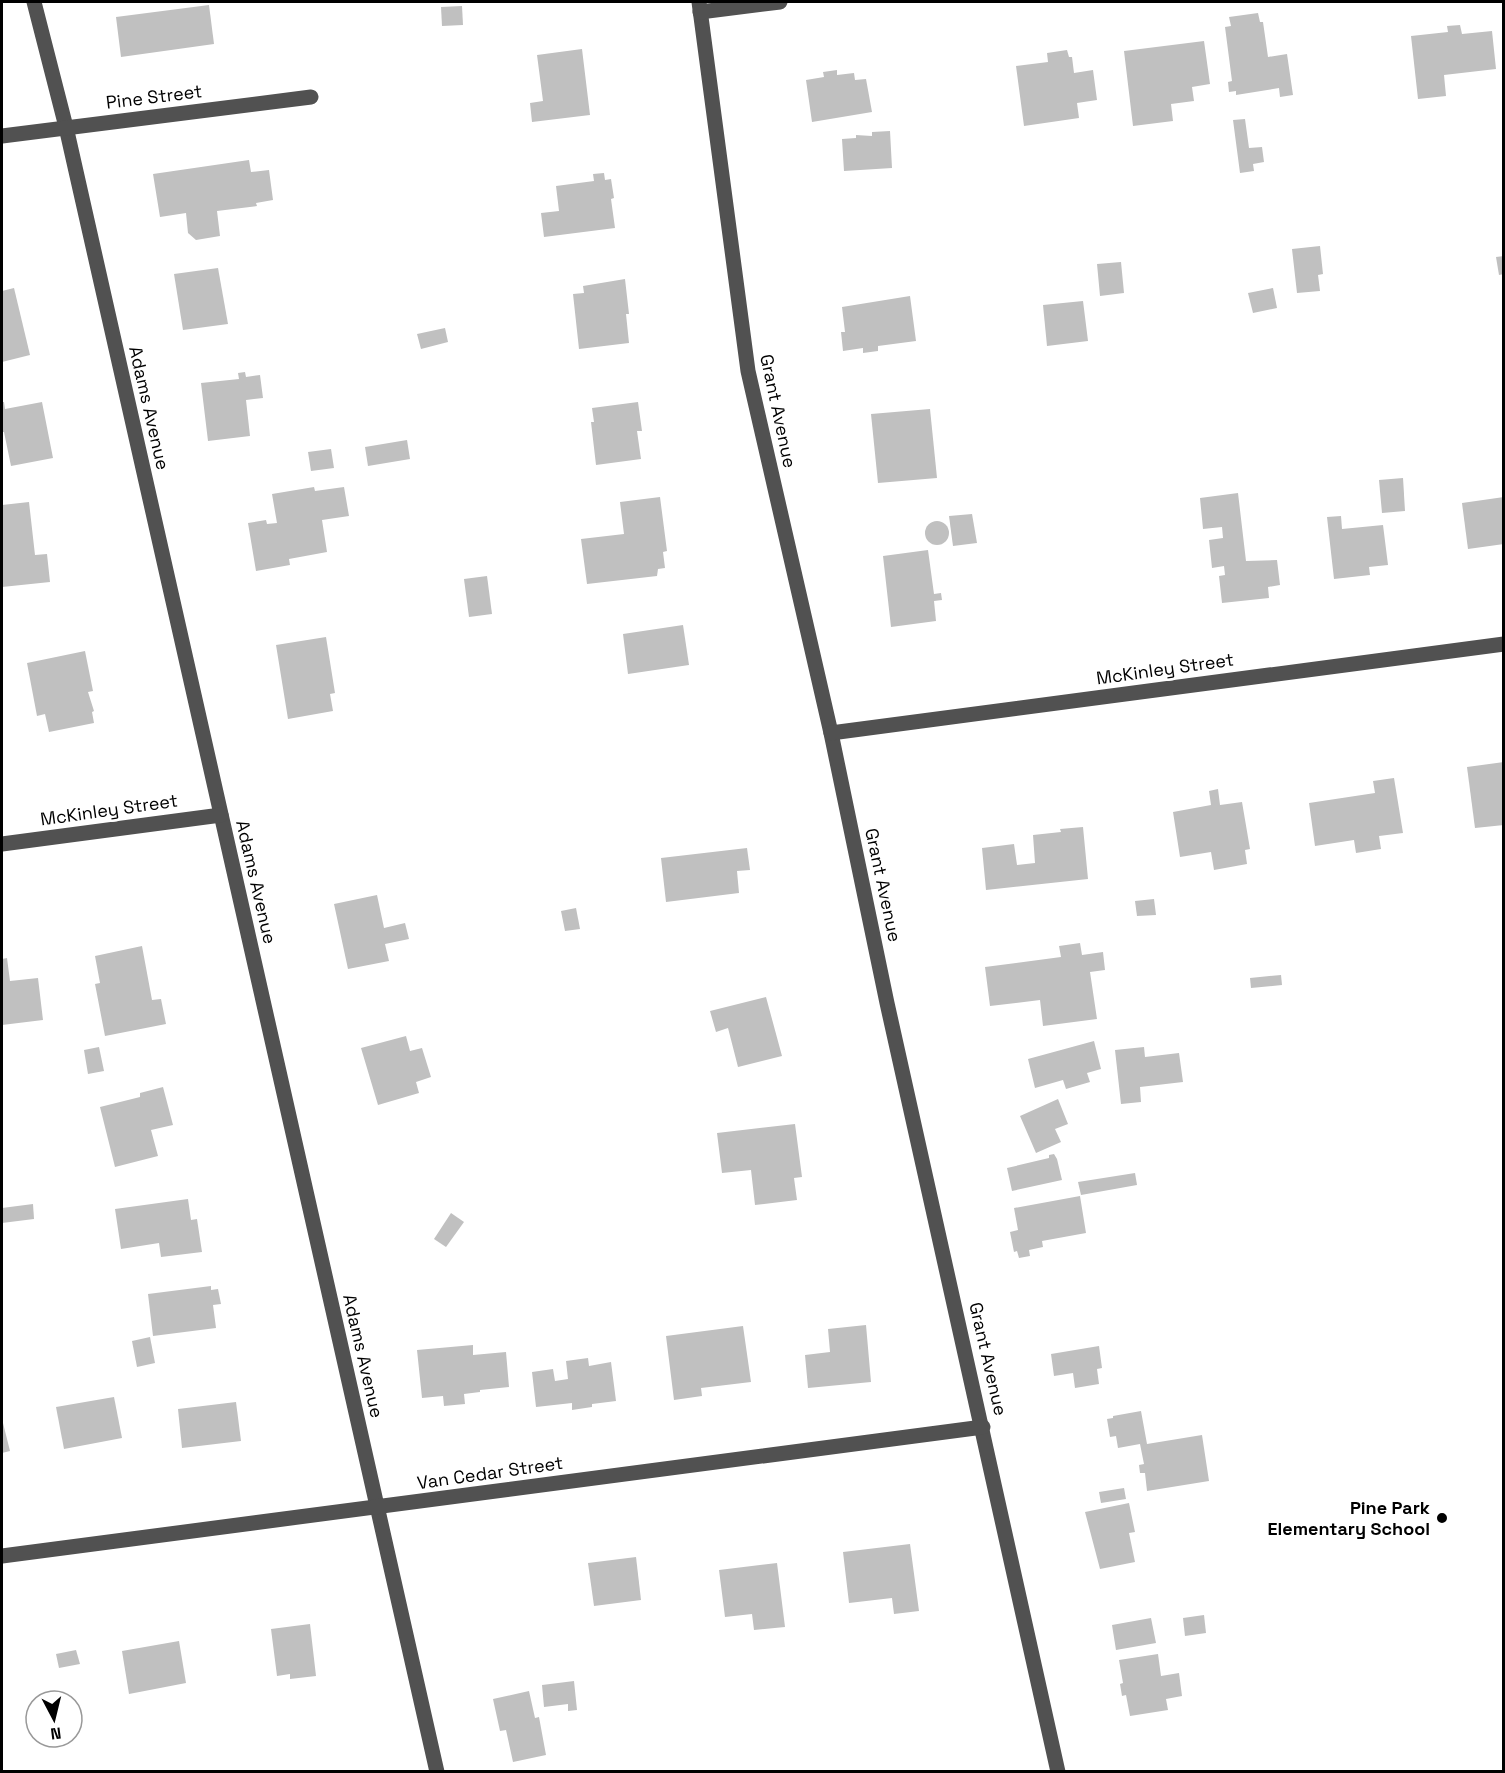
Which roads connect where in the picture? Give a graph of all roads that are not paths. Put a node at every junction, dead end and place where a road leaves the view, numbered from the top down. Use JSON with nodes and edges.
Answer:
{"nodes":[{"id":1,"x":34,"y":2,"type":"edge"},
{"id":2,"x":780,"y":2,"type":"edge"},
{"id":3,"x":700,"y":7,"type":"edge"},
{"id":4,"x":311,"y":97,"type":"dead end"},
{"id":5,"x":66,"y":127,"type":"junction"},
{"id":6,"x":2,"y":136,"type":"edge"},
{"id":7,"x":1503,"y":644,"type":"edge"},
{"id":8,"x":831,"y":733,"type":"junction"},
{"id":9,"x":221,"y":814,"type":"junction"},
{"id":10,"x":2,"y":844,"type":"edge"},
{"id":11,"x":983,"y":1427,"type":"junction"},
{"id":12,"x":377,"y":1507,"type":"junction"},
{"id":13,"x":2,"y":1556,"type":"edge"},
{"id":14,"x":436,"y":1772,"type":"edge"},
{"id":15,"x":1058,"y":1772,"type":"edge"}],
"edges":[{"from":1,"to":5,"type":"street","name":"Adams Avenue"},
{"from":2,"to":3,"type":"street"},
{"from":3,"to":8,"type":"street","name":"Grant Avenue"},
{"from":4,"to":5,"type":"street","name":"Pine Street"},
{"from":5,"to":6,"type":"street","name":"Pine Street"},
{"from":5,"to":9,"type":"street","name":"Adams Avenue"},
{"from":7,"to":8,"type":"street","name":"McKinley Street"},
{"from":8,"to":11,"type":"street","name":"Grant Avenue"},
{"from":9,"to":10,"type":"street","name":"McKinley Street"},
{"from":9,"to":12,"type":"street","name":"Adams Avenue"},
{"from":11,"to":12,"type":"street","name":"Van Cedar Street"},
{"from":11,"to":15,"type":"street","name":"Grant Avenue"},
{"from":12,"to":13,"type":"street","name":"Van Cedar Street"},
{"from":12,"to":14,"type":"street","name":"Adams Avenue"}]}
